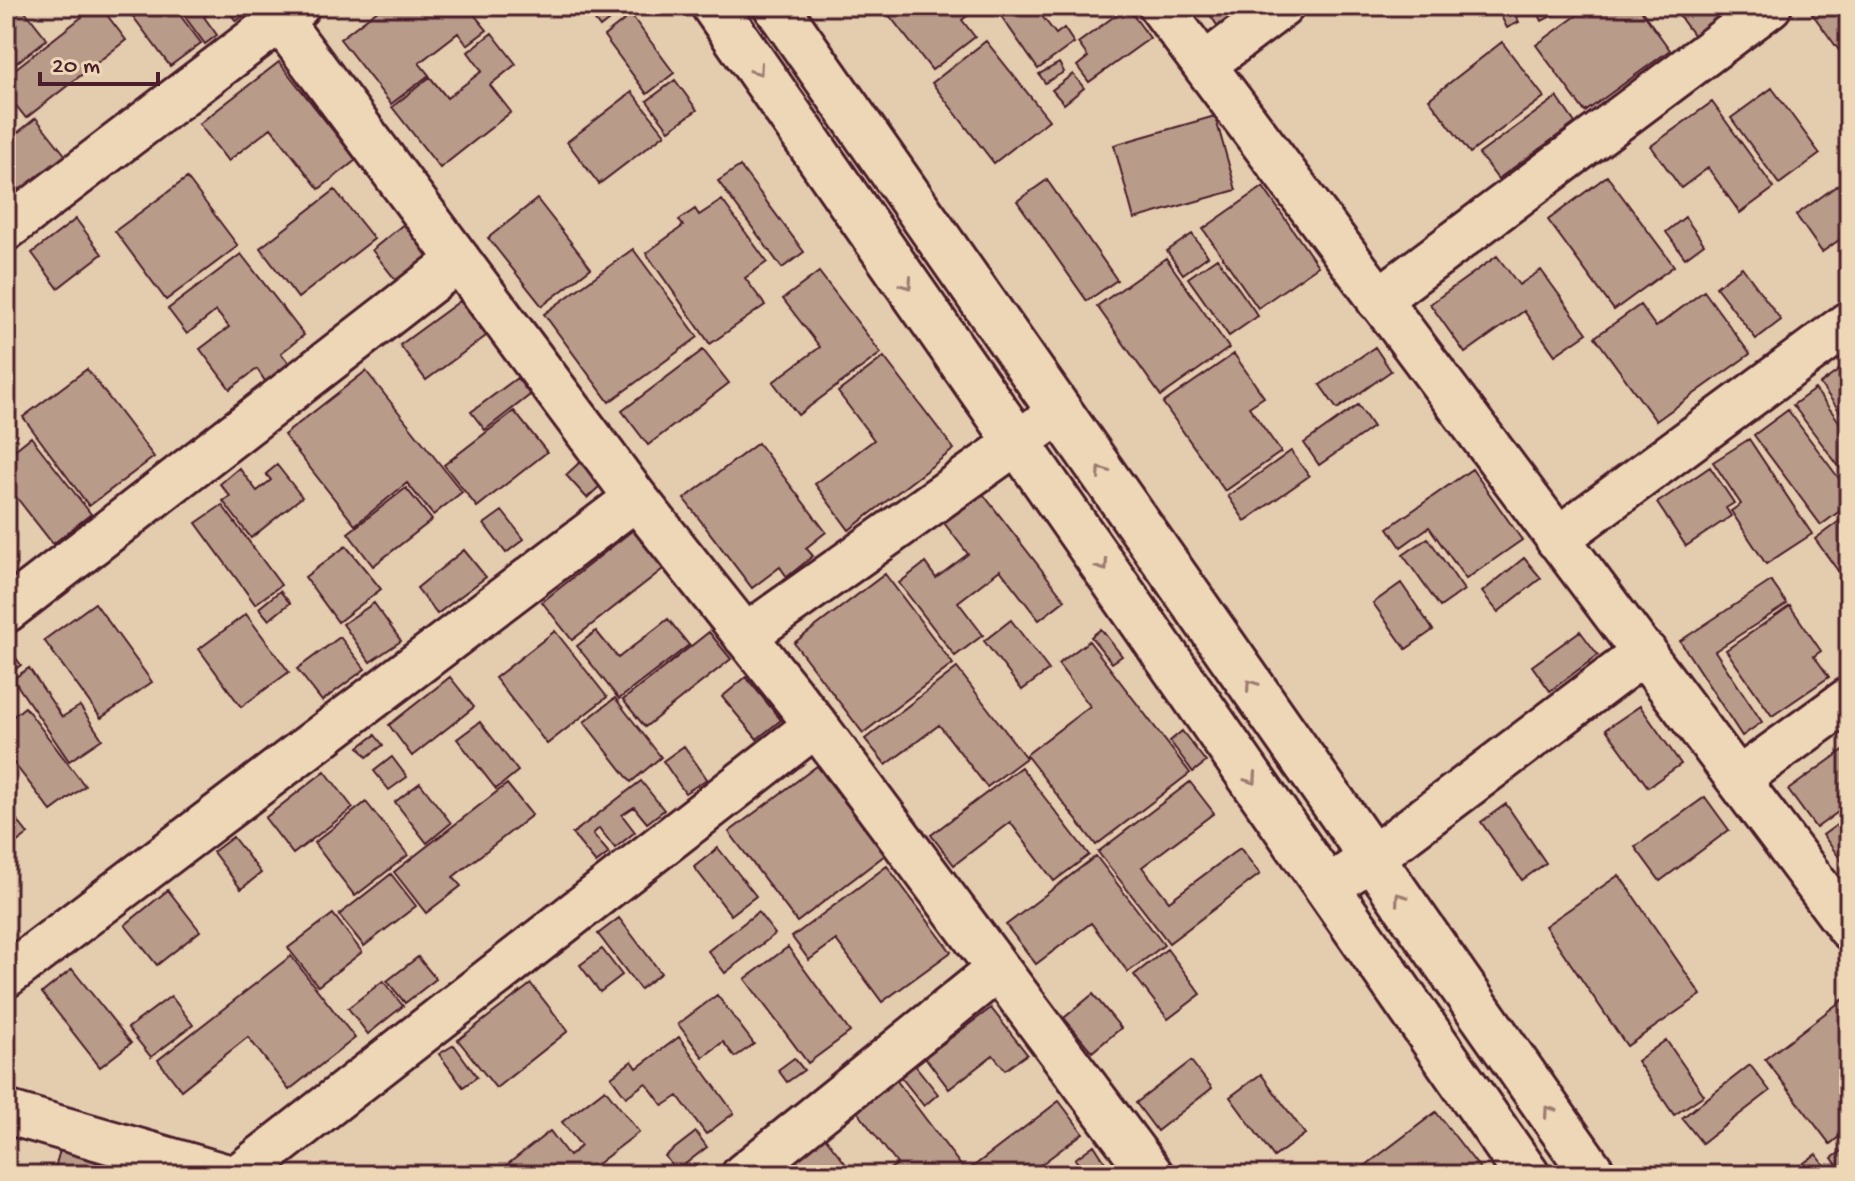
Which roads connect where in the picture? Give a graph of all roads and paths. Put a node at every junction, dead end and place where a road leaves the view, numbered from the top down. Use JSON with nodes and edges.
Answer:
{"nodes":[{"id":1,"x":714,"y":6,"type":"edge"},
{"id":2,"x":776,"y":6,"type":"edge"},
{"id":3,"x":1160,"y":6,"type":"edge"},
{"id":4,"x":1282,"y":6,"type":"edge"},
{"id":5,"x":1770,"y":6,"type":"edge"},
{"id":6,"x":289,"y":13,"type":"edge"},
{"id":7,"x":1204,"y":65,"type":"junction"},
{"id":8,"x":6,"y":229,"type":"edge"},
{"id":9,"x":459,"y":260,"type":"junction"},
{"id":10,"x":1378,"y":300,"type":"junction"},
{"id":11,"x":1849,"y":323,"type":"edge"},
{"id":12,"x":1060,"y":412,"type":"junction"},
{"id":13,"x":1016,"y":442,"type":"junction"},
{"id":14,"x":636,"y":498,"type":"junction"},
{"id":15,"x":1557,"y":539,"type":"junction"},
{"id":16,"x":6,"y":611,"type":"edge"},
{"id":17,"x":745,"y":636,"type":"junction"},
{"id":18,"x":1645,"y":652,"type":"junction"},
{"id":19,"x":1849,"y":699,"type":"edge"},
{"id":20,"x":816,"y":725,"type":"junction"},
{"id":21,"x":1740,"y":778,"type":"junction"},
{"id":22,"x":1372,"y":858,"type":"junction"},
{"id":23,"x":1327,"y":888,"type":"junction"},
{"id":24,"x":1849,"y":928,"type":"edge"},
{"id":25,"x":997,"y":970,"type":"junction"},
{"id":26,"x":6,"y":976,"type":"edge"},
{"id":27,"x":6,"y":1112,"type":"edge"},
{"id":28,"x":224,"y":1175,"type":"edge"},
{"id":29,"x":239,"y":1175,"type":"edge"},
{"id":30,"x":743,"y":1175,"type":"edge"},
{"id":31,"x":1152,"y":1175,"type":"edge"},
{"id":32,"x":1527,"y":1175,"type":"edge"},
{"id":33,"x":1594,"y":1175,"type":"edge"}],
"edges":[{"from":1,"to":13,"type":"highway","one_way":true},
{"from":2,"to":12,"type":"highway"},
{"from":3,"to":7,"type":"street"},
{"from":4,"to":7,"type":"street"},
{"from":5,"to":10,"type":"street"},
{"from":6,"to":8,"type":"street"},
{"from":6,"to":9,"type":"street"},
{"from":7,"to":10,"type":"street"},
{"from":9,"to":14,"type":"street"},
{"from":9,"to":16,"type":"street"},
{"from":10,"to":15,"type":"street"},
{"from":11,"to":15,"type":"street"},
{"from":12,"to":13,"type":"street"},
{"from":22,"to":12,"type":"highway","one_way":true},
{"from":13,"to":17,"type":"street"},
{"from":13,"to":23,"type":"highway","one_way":true},
{"from":14,"to":17,"type":"street"},
{"from":14,"to":26,"type":"street"},
{"from":15,"to":18,"type":"street"},
{"from":17,"to":20,"type":"street"},
{"from":18,"to":21,"type":"street"},
{"from":18,"to":22,"type":"street"},
{"from":19,"to":21,"type":"street"},
{"from":20,"to":25,"type":"street"},
{"from":20,"to":29,"type":"street"},
{"from":21,"to":24,"type":"street"},
{"from":22,"to":23,"type":"street"},
{"from":33,"to":22,"type":"highway","one_way":true},
{"from":23,"to":32,"type":"highway"},
{"from":25,"to":30,"type":"street"},
{"from":25,"to":31,"type":"street"},
{"from":27,"to":28,"type":"street"}]}
